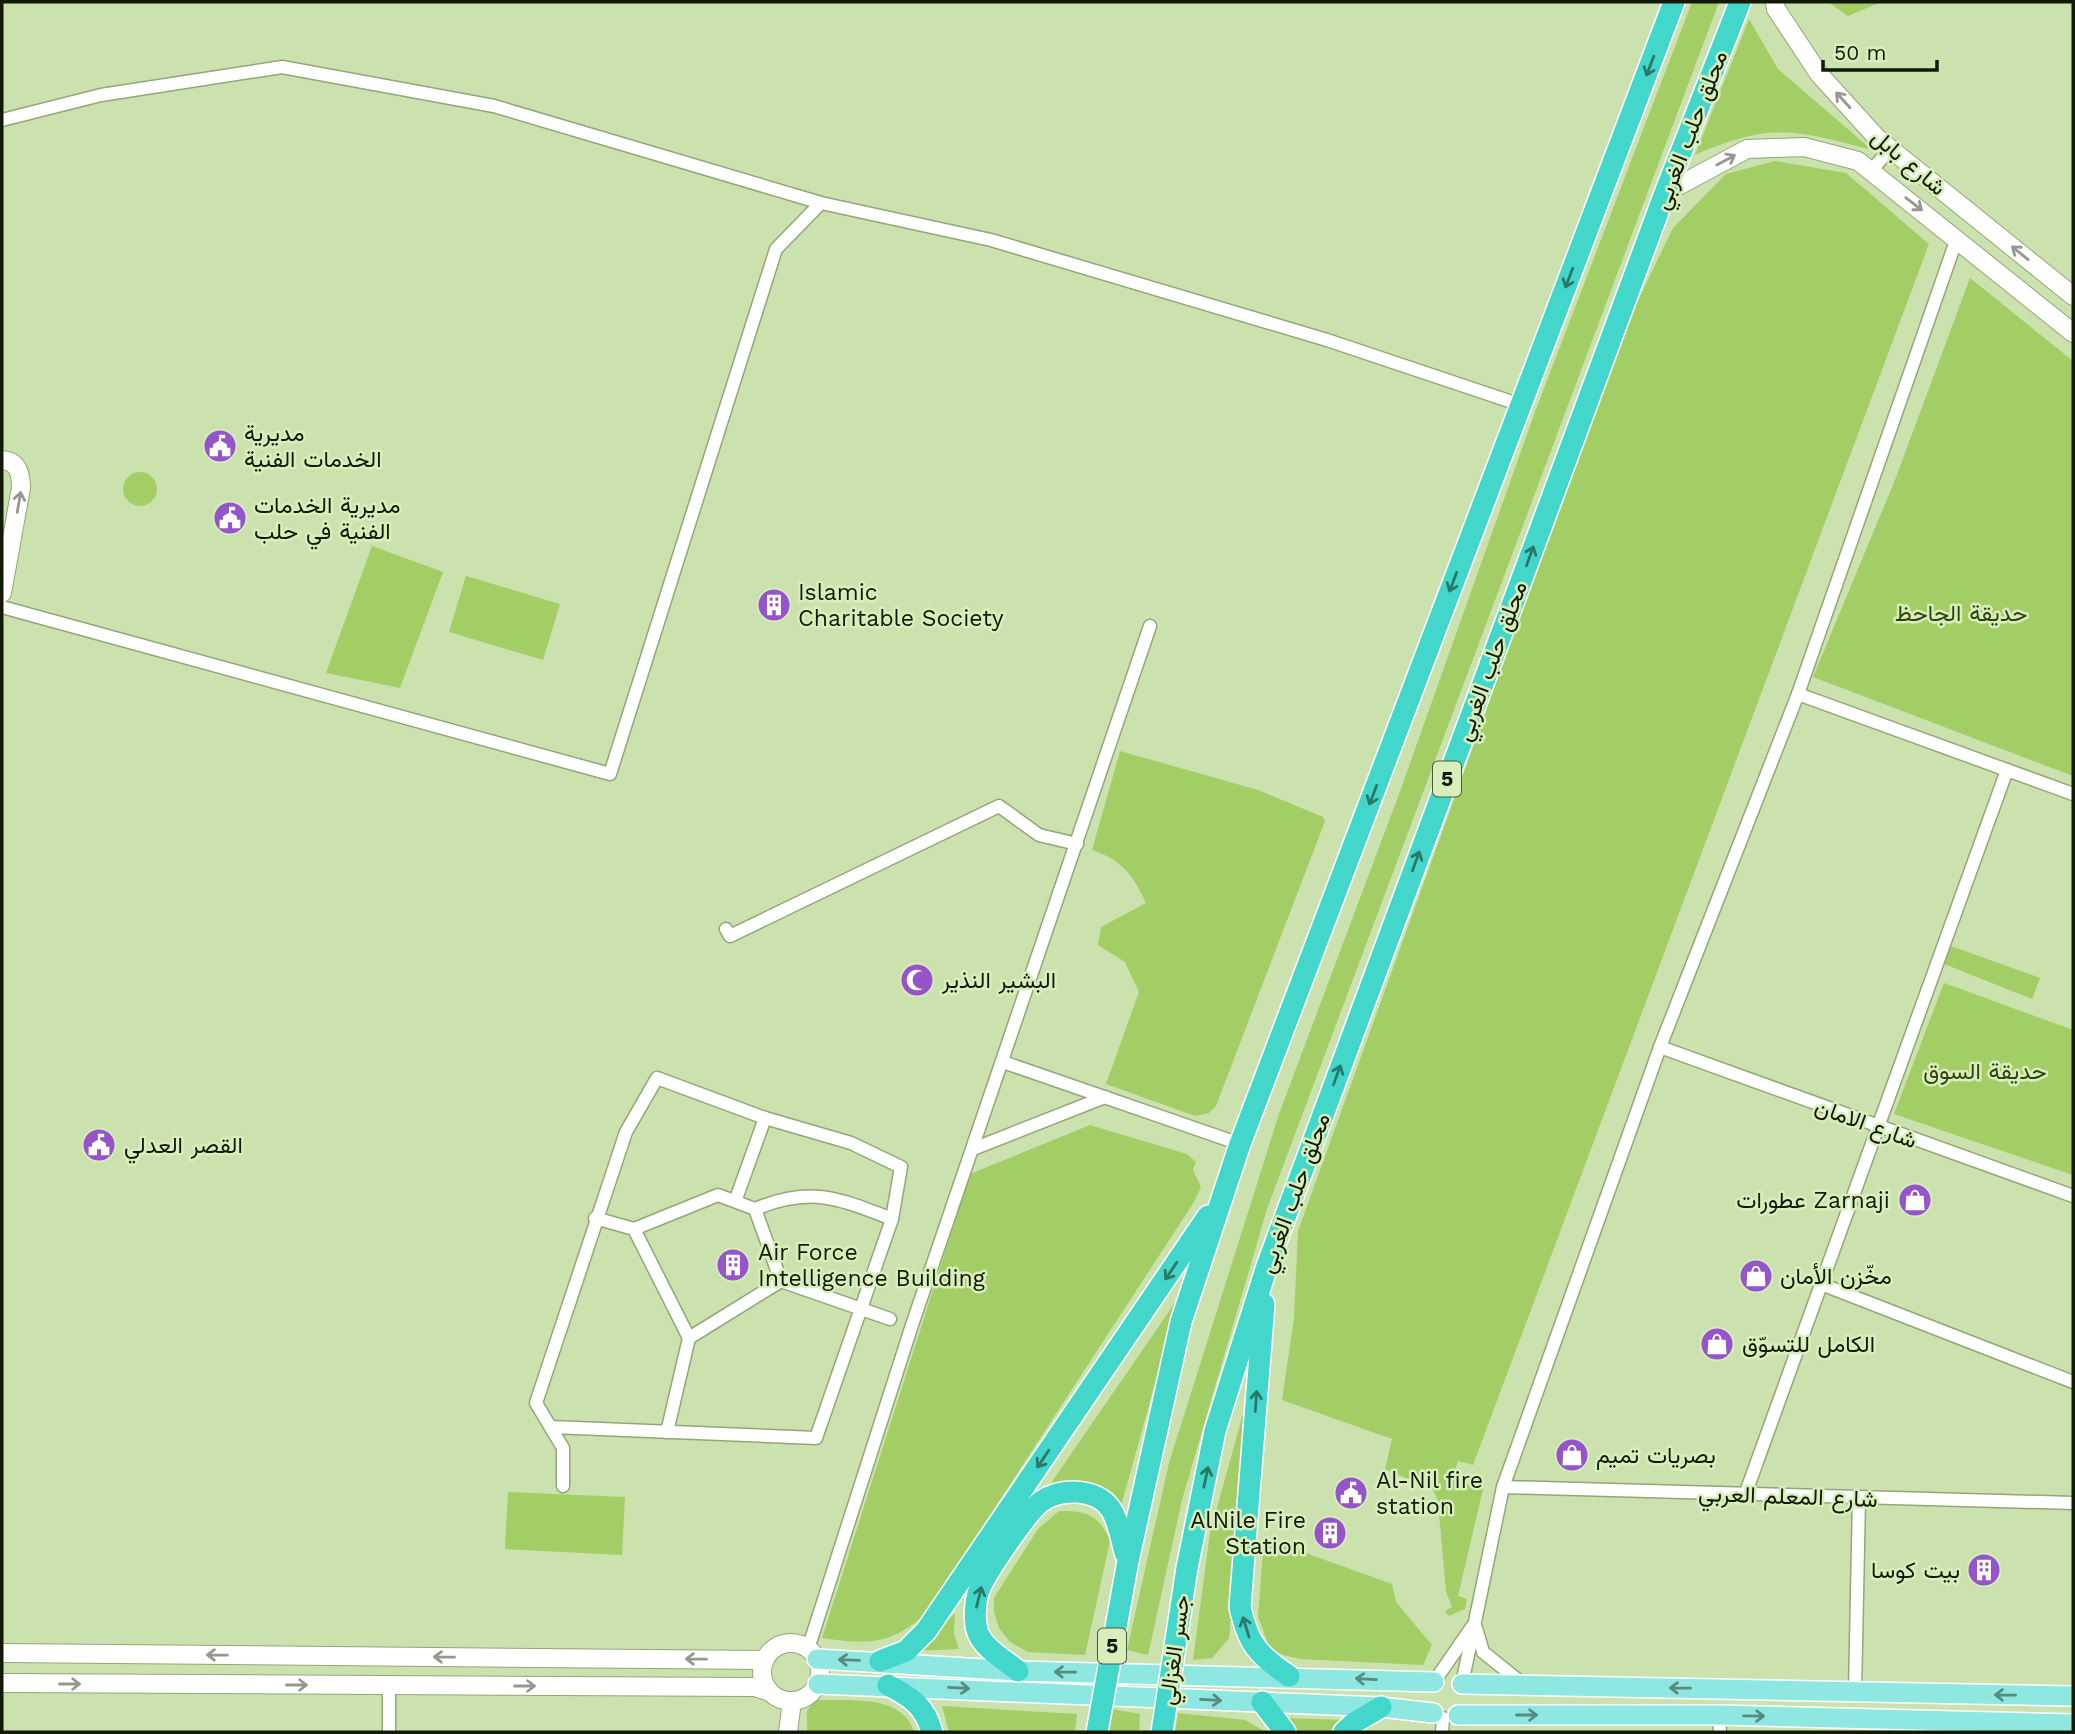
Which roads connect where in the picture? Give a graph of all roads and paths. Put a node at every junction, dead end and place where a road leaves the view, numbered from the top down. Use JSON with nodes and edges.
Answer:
{"nodes":[{"id":1,"x":1674,"y":2,"type":"edge"},
{"id":2,"x":1740,"y":2,"type":"edge"},
{"id":3,"x":1775,"y":2,"type":"edge"},
{"id":4,"x":2,"y":120,"type":"edge"},
{"id":5,"x":1890,"y":149,"type":"junction"},
{"id":6,"x":1871,"y":171,"type":"junction"},
{"id":7,"x":1665,"y":192,"type":"junction"},
{"id":8,"x":821,"y":203,"type":"junction"},
{"id":9,"x":1957,"y":238,"type":"junction"},
{"id":10,"x":2073,"y":296,"type":"edge"},
{"id":11,"x":2073,"y":333,"type":"edge"},
{"id":12,"x":1521,"y":405,"type":"junction"},
{"id":13,"x":3,"y":457,"type":"edge"},
{"id":14,"x":2,"y":593,"type":"edge"},
{"id":15,"x":2,"y":607,"type":"edge"},
{"id":16,"x":1150,"y":626,"type":"dead end"},
{"id":17,"x":1798,"y":694,"type":"junction"},
{"id":18,"x":2007,"y":770,"type":"junction"},
{"id":19,"x":2073,"y":794,"type":"edge"},
{"id":20,"x":1077,"y":844,"type":"junction"},
{"id":21,"x":726,"y":929,"type":"dead end"},
{"id":22,"x":1660,"y":1047,"type":"junction"},
{"id":23,"x":1003,"y":1062,"type":"junction"},
{"id":24,"x":1105,"y":1097,"type":"junction"},
{"id":25,"x":765,"y":1118,"type":"junction"},
{"id":26,"x":1878,"y":1128,"type":"junction"},
{"id":27,"x":1240,"y":1144,"type":"junction"},
{"id":28,"x":974,"y":1149,"type":"junction"},
{"id":29,"x":1223,"y":1194,"type":"junction"},
{"id":30,"x":2073,"y":1196,"type":"edge"},
{"id":31,"x":736,"y":1199,"type":"junction"},
{"id":32,"x":755,"y":1209,"type":"junction"},
{"id":33,"x":595,"y":1218,"type":"junction"},
{"id":34,"x":892,"y":1219,"type":"junction"},
{"id":35,"x":634,"y":1229,"type":"junction"},
{"id":36,"x":1266,"y":1266,"type":"junction"},
{"id":37,"x":781,"y":1281,"type":"junction"},
{"id":38,"x":1821,"y":1284,"type":"junction"},
{"id":39,"x":862,"y":1308,"type":"junction"},
{"id":40,"x":890,"y":1319,"type":"dead end"},
{"id":41,"x":688,"y":1338,"type":"junction"},
{"id":42,"x":2073,"y":1382,"type":"edge"},
{"id":43,"x":552,"y":1427,"type":"junction"},
{"id":44,"x":667,"y":1432,"type":"junction"},
{"id":45,"x":563,"y":1486,"type":"dead end"},
{"id":46,"x":1503,"y":1487,"type":"junction"},
{"id":47,"x":1745,"y":1495,"type":"junction"},
{"id":48,"x":1859,"y":1498,"type":"junction"},
{"id":49,"x":2073,"y":1503,"type":"edge"},
{"id":50,"x":1128,"y":1560,"type":"junction"},
{"id":51,"x":1187,"y":1567,"type":"joint"},
{"id":52,"x":1475,"y":1624,"type":"junction"},
{"id":53,"x":2,"y":1653,"type":"edge"},
{"id":54,"x":813,"y":1654,"type":"junction"},
{"id":55,"x":765,"y":1660,"type":"junction"},
{"id":56,"x":880,"y":1661,"type":"junction"},
{"id":57,"x":1018,"y":1671,"type":"junction"},
{"id":58,"x":1289,"y":1676,"type":"junction"},
{"id":59,"x":1434,"y":1682,"type":"junction"},
{"id":60,"x":2,"y":1683,"type":"edge"},
{"id":61,"x":818,"y":1684,"type":"junction"},
{"id":62,"x":1462,"y":1684,"type":"junction"},
{"id":63,"x":1524,"y":1684,"type":"junction"},
{"id":64,"x":389,"y":1685,"type":"junction"},
{"id":65,"x":888,"y":1685,"type":"junction"},
{"id":66,"x":770,"y":1692,"type":"junction"},
{"id":67,"x":1854,"y":1692,"type":"junction"},
{"id":68,"x":2073,"y":1696,"type":"edge"},
{"id":69,"x":792,"y":1701,"type":"junction"},
{"id":70,"x":1262,"y":1702,"type":"junction"},
{"id":71,"x":1381,"y":1707,"type":"junction"},
{"id":72,"x":1444,"y":1719,"type":"edge"},
{"id":73,"x":1719,"y":1723,"type":"edge"},
{"id":74,"x":2073,"y":1724,"type":"edge"},
{"id":75,"x":388,"y":1732,"type":"edge"},
{"id":76,"x":789,"y":1732,"type":"edge"},
{"id":77,"x":932,"y":1732,"type":"edge"},
{"id":78,"x":1097,"y":1732,"type":"edge"},
{"id":79,"x":1162,"y":1732,"type":"edge"},
{"id":80,"x":1285,"y":1732,"type":"edge"},
{"id":81,"x":1345,"y":1732,"type":"edge"}],
"edges":[{"from":1,"to":12,"type":"highway","number":"5","one_way":true},
{"from":2,"to":7,"type":"highway","name":"محلق حلب الغربي","number":"5"},
{"from":5,"to":3,"type":"main road","name":"شارع بابل","one_way":true},
{"from":4,"to":8,"type":"street"},
{"from":5,"to":6,"type":"street"},
{"from":10,"to":5,"type":"main road","name":"شارع بابل","one_way":true},
{"from":7,"to":6,"type":"main road","one_way":true},
{"from":6,"to":9,"type":"main road","one_way":true},
{"from":36,"to":7,"type":"highway","name":"محلق حلب الغربي","number":"5","one_way":true},
{"from":8,"to":12,"type":"street"},
{"from":8,"to":15,"type":"street"},
{"from":9,"to":11,"type":"main road"},
{"from":9,"to":17,"type":"street"},
{"from":12,"to":27,"type":"highway","number":"5","one_way":true},
{"from":14,"to":13,"type":"main road","one_way":true},
{"from":16,"to":20,"type":"street"},
{"from":17,"to":18,"type":"street"},
{"from":17,"to":22,"type":"street"},
{"from":18,"to":19,"type":"street"},
{"from":18,"to":26,"type":"street"},
{"from":20,"to":21,"type":"street"},
{"from":20,"to":23,"type":"street"},
{"from":22,"to":26,"type":"street","name":"شارع الامان"},
{"from":22,"to":46,"type":"street"},
{"from":23,"to":24,"type":"street"},
{"from":23,"to":28,"type":"street"},
{"from":24,"to":27,"type":"street"},
{"from":24,"to":28,"type":"street"},
{"from":25,"to":31,"type":"street"},
{"from":25,"to":33,"type":"street"},
{"from":25,"to":34,"type":"street"},
{"from":26,"to":30,"type":"street","name":"شارع الامان"},
{"from":26,"to":38,"type":"street"},
{"from":27,"to":29,"type":"highway","number":"5"},
{"from":28,"to":54,"type":"street"},
{"from":29,"to":50,"type":"highway","number":"5"},
{"from":29,"to":56,"type":"highway","one_way":true},
{"from":31,"to":32,"type":"street"},
{"from":31,"to":35,"type":"street"},
{"from":32,"to":34,"type":"street"},
{"from":32,"to":37,"type":"street"},
{"from":33,"to":35,"type":"street"},
{"from":33,"to":43,"type":"street"},
{"from":34,"to":39,"type":"street"},
{"from":35,"to":41,"type":"street"},
{"from":51,"to":36,"type":"highway","name":"محلق حلب الغربي","number":"5","one_way":true},
{"from":58,"to":36,"type":"highway","one_way":true},
{"from":37,"to":39,"type":"street"},
{"from":37,"to":41,"type":"street"},
{"from":38,"to":42,"type":"street"},
{"from":38,"to":47,"type":"street"},
{"from":39,"to":40,"type":"street"},
{"from":39,"to":44,"type":"street"},
{"from":41,"to":44,"type":"street"},
{"from":43,"to":44,"type":"street"},
{"from":43,"to":45,"type":"street"},
{"from":46,"to":47,"type":"street","name":"شارع المعلم العربي"},
{"from":46,"to":52,"type":"street"},
{"from":47,"to":48,"type":"street","name":"شارع المعلم العربي"},
{"from":48,"to":49,"type":"street","name":"شارع المعلم العربي"},
{"from":48,"to":67,"type":"street"},
{"from":57,"to":50,"type":"highway","one_way":true},
{"from":50,"to":78,"type":"highway","number":"5","bridge":true},
{"from":51,"to":79,"type":"highway","name":"جسر الغزالي","number":"5","bridge":true},
{"from":52,"to":59,"type":"street"},
{"from":52,"to":62,"type":"street"},
{"from":52,"to":63,"type":"street"},
{"from":55,"to":53,"type":"main road","one_way":true},
{"from":54,"to":55,"type":"main road"},
{"from":56,"to":54,"type":"main road","one_way":true},
{"from":54,"to":61,"type":"main road"},
{"from":55,"to":66,"type":"main road"},
{"from":56,"to":57,"type":"main road"},
{"from":58,"to":57,"type":"main road","one_way":true},
{"from":59,"to":58,"type":"main road","one_way":true},
{"from":59,"to":62,"type":"main road"},
{"from":59,"to":72,"type":"main road"},
{"from":60,"to":64,"type":"main road","one_way":true},
{"from":61,"to":65,"type":"main road"},
{"from":61,"to":69,"type":"main road"},
{"from":62,"to":63,"type":"main road"},
{"from":62,"to":72,"type":"main road"},
{"from":67,"to":63,"type":"main road","one_way":true},
{"from":64,"to":66,"type":"main road","one_way":true},
{"from":64,"to":75,"type":"street"},
{"from":65,"to":70,"type":"main road","one_way":true},
{"from":65,"to":77,"type":"highway"},
{"from":66,"to":69,"type":"main road"},
{"from":68,"to":67,"type":"main road","one_way":true},
{"from":69,"to":76,"type":"main road"},
{"from":70,"to":71,"type":"main road"},
{"from":70,"to":80,"type":"highway"},
{"from":71,"to":72,"type":"main road"},
{"from":71,"to":81,"type":"highway"},
{"from":72,"to":73,"type":"main road","one_way":true},
{"from":73,"to":74,"type":"main road","one_way":true}]}
